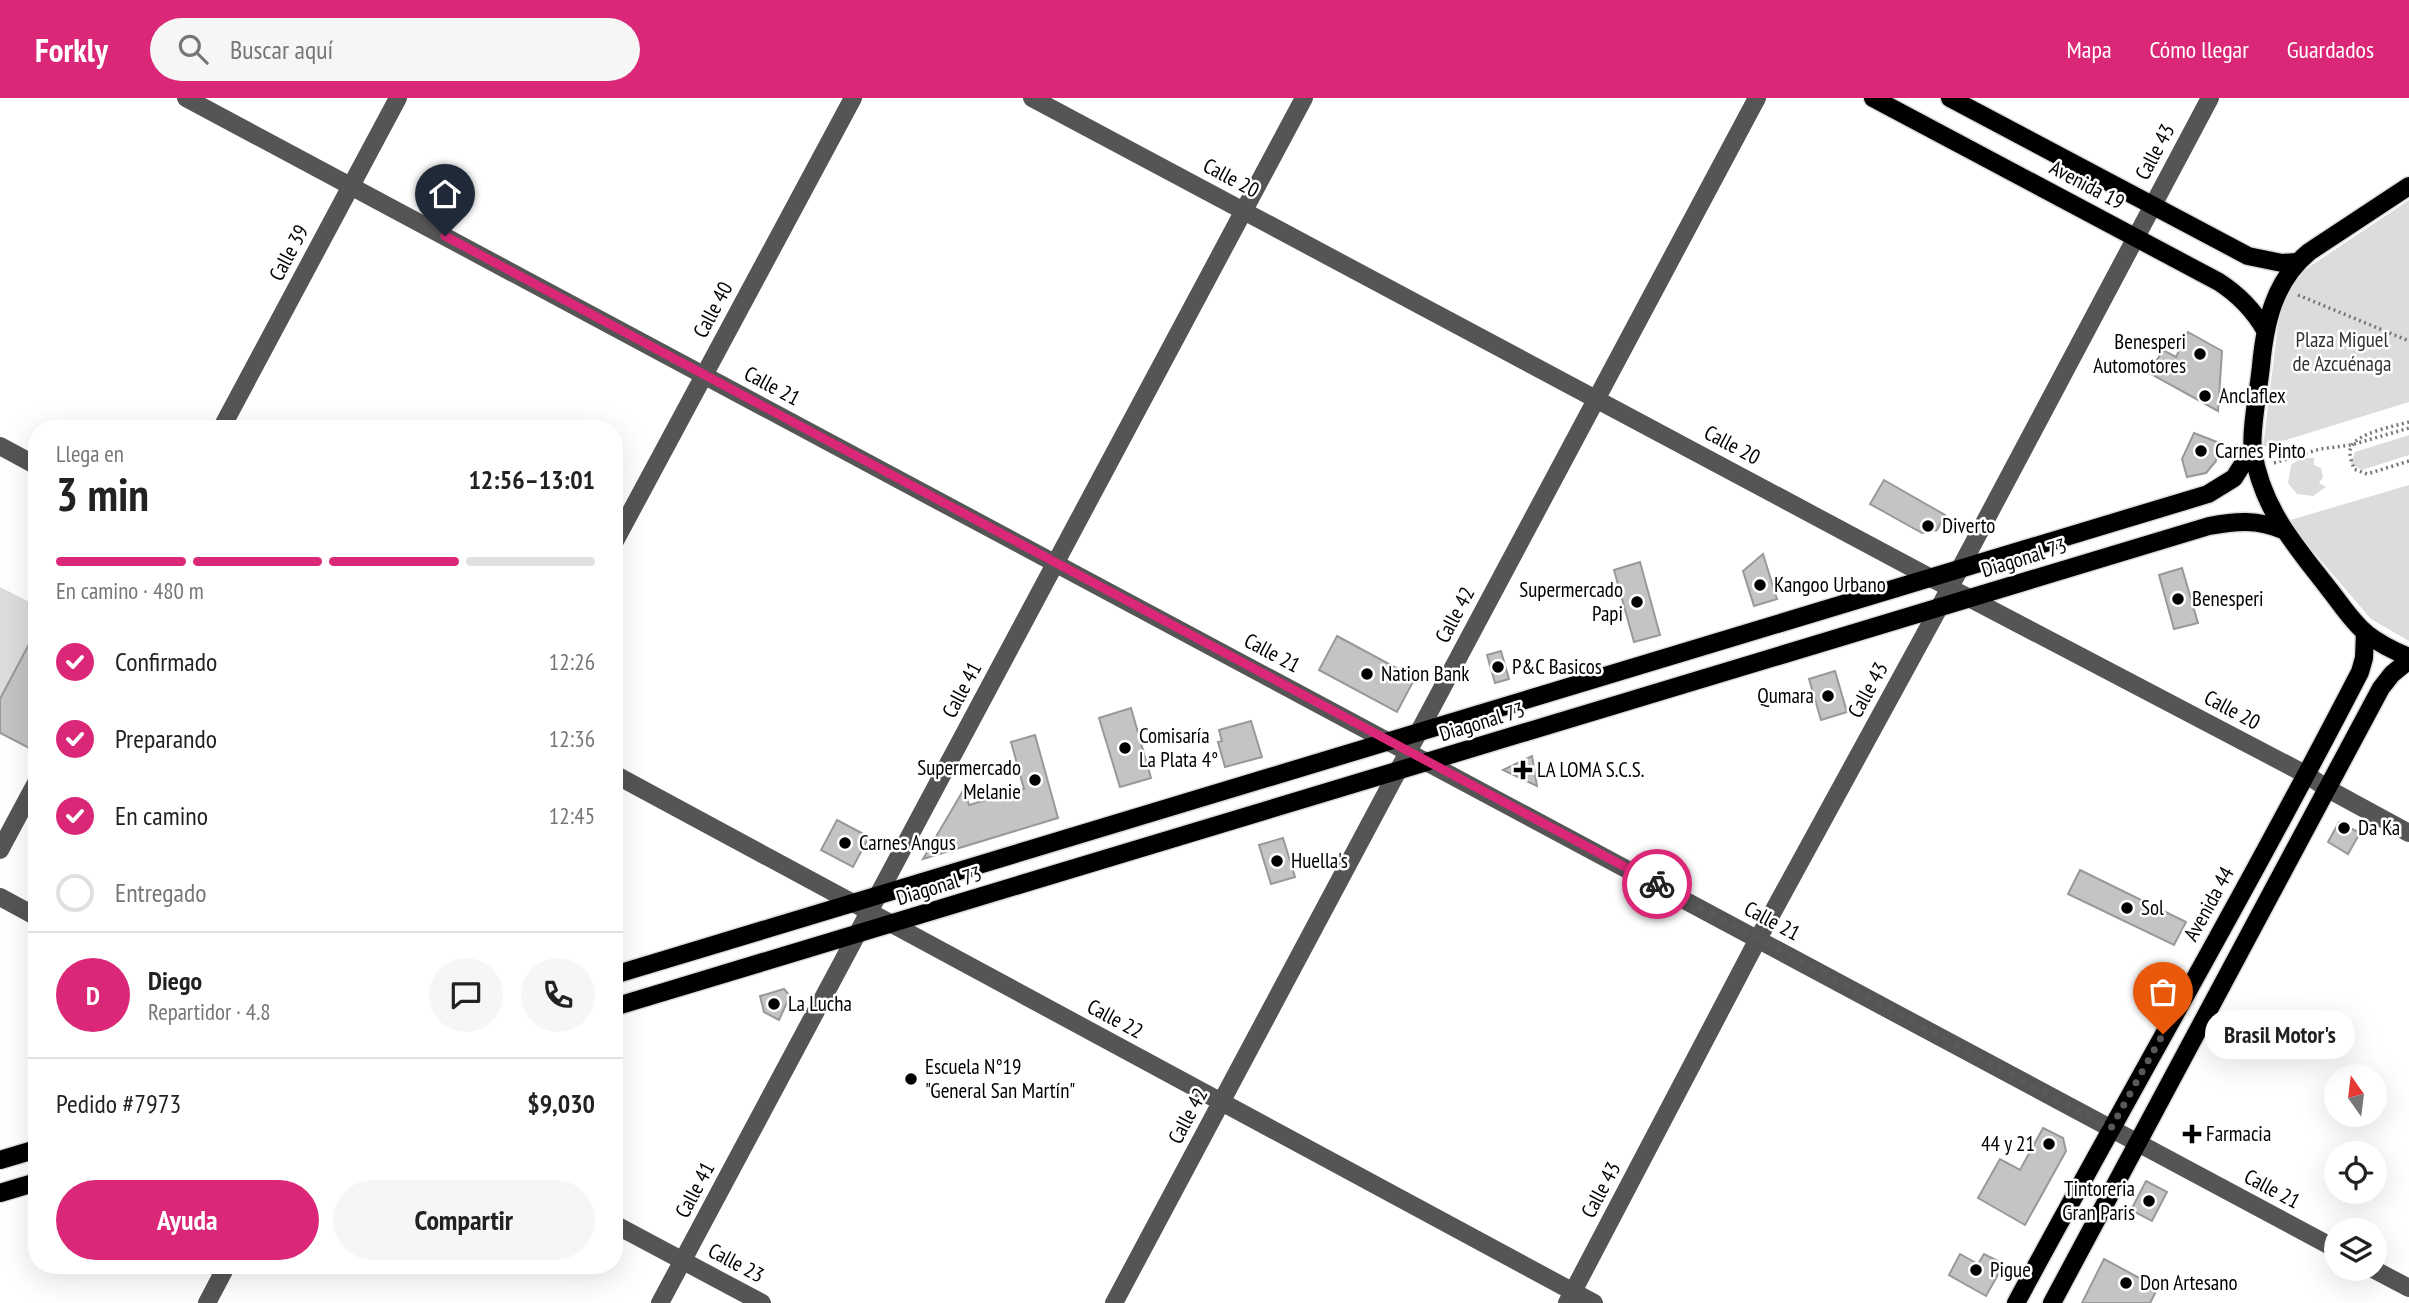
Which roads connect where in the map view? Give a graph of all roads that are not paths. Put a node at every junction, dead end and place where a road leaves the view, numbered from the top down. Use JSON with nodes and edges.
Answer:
{"nodes":[{"id":1,"x":186,"y":98,"type":"edge"},
{"id":2,"x":398,"y":98,"type":"edge"},
{"id":3,"x":853,"y":98,"type":"edge"},
{"id":4,"x":1032,"y":98,"type":"edge"},
{"id":5,"x":1304,"y":98,"type":"edge"},
{"id":6,"x":1757,"y":98,"type":"edge"},
{"id":7,"x":1873,"y":98,"type":"edge"},
{"id":8,"x":1950,"y":98,"type":"edge"},
{"id":9,"x":2210,"y":98,"type":"edge"},
{"id":10,"x":351,"y":186,"type":"junction"},
{"id":11,"x":2409,"y":186,"type":"edge"},
{"id":12,"x":2152,"y":205,"type":"junction"},
{"id":13,"x":1244,"y":211,"type":"junction"},
{"id":14,"x":2135,"y":237,"type":"junction"},
{"id":15,"x":2297,"y":262,"type":"junction"},
{"id":16,"x":2264,"y":330,"type":"junction"},
{"id":17,"x":704,"y":375,"type":"junction"},
{"id":18,"x":1597,"y":398,"type":"junction"},
{"id":19,"x":226,"y":420,"type":"edge"},
{"id":20,"x":0,"y":446,"type":"edge"},
{"id":21,"x":2253,"y":448,"type":"junction"},
{"id":22,"x":28,"y":461,"type":"edge"},
{"id":23,"x":623,"y":526,"type":"edge"},
{"id":24,"x":2283,"y":530,"type":"junction"},
{"id":25,"x":1055,"y":563,"type":"junction"},
{"id":26,"x":1958,"y":569,"type":"junction"},
{"id":27,"x":1931,"y":578,"type":"junction"},
{"id":28,"x":1949,"y":586,"type":"junction"},
{"id":29,"x":1970,"y":598,"type":"junction"},
{"id":30,"x":1939,"y":608,"type":"junction"},
{"id":31,"x":2365,"y":632,"type":"junction"},
{"id":32,"x":2409,"y":659,"type":"edge"},
{"id":33,"x":1418,"y":733,"type":"junction"},
{"id":34,"x":1389,"y":741,"type":"junction"},
{"id":35,"x":1407,"y":750,"type":"junction"},
{"id":36,"x":1428,"y":762,"type":"junction"},
{"id":37,"x":1397,"y":771,"type":"junction"},
{"id":38,"x":2307,"y":775,"type":"junction"},
{"id":39,"x":623,"y":779,"type":"edge"},
{"id":40,"x":2328,"y":789,"type":"junction"},
{"id":41,"x":28,"y":797,"type":"edge"},
{"id":42,"x":2409,"y":833,"type":"edge"},
{"id":43,"x":0,"y":849,"type":"edge"},
{"id":44,"x":0,"y":897,"type":"edge"},
{"id":45,"x":868,"y":903,"type":"junction"},
{"id":46,"x":28,"y":912,"type":"edge"},
{"id":47,"x":892,"y":923,"type":"junction"},
{"id":48,"x":857,"y":934,"type":"junction"},
{"id":49,"x":1758,"y":939,"type":"junction"},
{"id":50,"x":623,"y":972,"type":"edge"},
{"id":51,"x":623,"y":1004,"type":"edge"},
{"id":52,"x":1221,"y":1102,"type":"junction"},
{"id":53,"x":2111,"y":1128,"type":"junction"},
{"id":54,"x":2138,"y":1144,"type":"junction"},
{"id":55,"x":28,"y":1152,"type":"edge"},
{"id":56,"x":0,"y":1160,"type":"edge"},
{"id":57,"x":28,"y":1185,"type":"edge"},
{"id":58,"x":0,"y":1193,"type":"edge"},
{"id":59,"x":623,"y":1229,"type":"edge"},
{"id":60,"x":2324,"y":1243,"type":"edge"},
{"id":61,"x":683,"y":1261,"type":"junction"},
{"id":62,"x":222,"y":1274,"type":"edge"},
{"id":63,"x":2387,"y":1277,"type":"edge"},
{"id":64,"x":2409,"y":1288,"type":"edge"},
{"id":65,"x":1570,"y":1297,"type":"edge"},
{"id":66,"x":207,"y":1303,"type":"edge"},
{"id":67,"x":660,"y":1303,"type":"edge"},
{"id":68,"x":762,"y":1303,"type":"edge"},
{"id":69,"x":1114,"y":1303,"type":"edge"},
{"id":70,"x":1594,"y":1303,"type":"edge"},
{"id":71,"x":2017,"y":1303,"type":"edge"},
{"id":72,"x":2052,"y":1303,"type":"edge"}],
"edges":[{"from":1,"to":10,"type":"street","name":"Calle 21"},
{"from":2,"to":10,"type":"street","name":"Calle 39"},
{"from":3,"to":17,"type":"street","name":"Calle 40"},
{"from":4,"to":13,"type":"street","name":"Calle 20"},
{"from":5,"to":13,"type":"street","name":"Calle 41"},
{"from":6,"to":18,"type":"street","name":"Calle 42"},
{"from":7,"to":14,"type":"main road","name":"Avenida 19"},
{"from":8,"to":12,"type":"main road","name":"Avenida 19"},
{"from":9,"to":12,"type":"street","name":"Calle 43"},
{"from":10,"to":17,"type":"street","name":"Calle 21"},
{"from":10,"to":19,"type":"street","name":"Calle 39"},
{"from":11,"to":15,"type":"main road"},
{"from":12,"to":14,"type":"street","name":"Calle 43"},
{"from":12,"to":15,"type":"main road","name":"Avenida 19"},
{"from":13,"to":18,"type":"street","name":"Calle 20"},
{"from":13,"to":25,"type":"street","name":"Calle 41"},
{"from":14,"to":16,"type":"main road","name":"Avenida 19"},
{"from":14,"to":26,"type":"street","name":"Calle 43"},
{"from":15,"to":16,"type":"main road"},
{"from":16,"to":21,"type":"main road"},
{"from":17,"to":23,"type":"street","name":"Calle 40"},
{"from":17,"to":25,"type":"street","name":"Calle 21"},
{"from":18,"to":27,"type":"street","name":"Calle 20"},
{"from":18,"to":33,"type":"street","name":"Calle 42"},
{"from":20,"to":22,"type":"street"},
{"from":21,"to":24,"type":"main road"},
{"from":21,"to":26,"type":"main road","name":"Diagonal 73"},
{"from":24,"to":29,"type":"main road","name":"Diagonal 73"},
{"from":24,"to":31,"type":"main road"},
{"from":25,"to":34,"type":"street","name":"Calle 21"},
{"from":25,"to":45,"type":"street","name":"Calle 41"},
{"from":26,"to":27,"type":"main road","name":"Diagonal 73"},
{"from":26,"to":28,"type":"street","name":"Calle 43"},
{"from":27,"to":28,"type":"street","name":"Calle 20"},
{"from":27,"to":33,"type":"main road","name":"Diagonal 73"},
{"from":28,"to":29,"type":"street","name":"Calle 20"},
{"from":28,"to":30,"type":"street","name":"Calle 43"},
{"from":29,"to":30,"type":"main road","name":"Diagonal 73"},
{"from":29,"to":38,"type":"street","name":"Calle 20"},
{"from":30,"to":36,"type":"main road","name":"Diagonal 73"},
{"from":30,"to":49,"type":"street","name":"Calle 43"},
{"from":31,"to":32,"type":"main road"},
{"from":31,"to":38,"type":"main road","name":"Avenida 44"},
{"from":32,"to":40,"type":"main road"},
{"from":33,"to":34,"type":"main road","name":"Diagonal 73"},
{"from":33,"to":35,"type":"street","name":"Calle 42"},
{"from":34,"to":35,"type":"street","name":"Calle 21"},
{"from":34,"to":45,"type":"main road","name":"Diagonal 73"},
{"from":35,"to":36,"type":"street","name":"Calle 21"},
{"from":35,"to":37,"type":"street","name":"Calle 42"},
{"from":36,"to":37,"type":"main road","name":"Diagonal 73"},
{"from":36,"to":49,"type":"street","name":"Calle 21"},
{"from":37,"to":47,"type":"main road","name":"Diagonal 73"},
{"from":37,"to":52,"type":"street","name":"Calle 42"},
{"from":38,"to":40,"type":"street","name":"Calle 20"},
{"from":38,"to":53,"type":"main road","name":"Avenida 44"},
{"from":39,"to":45,"type":"street","name":"Calle 22"},
{"from":40,"to":42,"type":"street","name":"Calle 20"},
{"from":40,"to":54,"type":"main road"},
{"from":41,"to":43,"type":"street"},
{"from":44,"to":46,"type":"street"},
{"from":45,"to":47,"type":"street","name":"Calle 22"},
{"from":45,"to":48,"type":"street","name":"Calle 41"},
{"from":45,"to":50,"type":"main road","name":"Diagonal 73"},
{"from":47,"to":48,"type":"main road","name":"Diagonal 73"},
{"from":47,"to":52,"type":"street","name":"Calle 22"},
{"from":48,"to":51,"type":"main road","name":"Diagonal 73"},
{"from":48,"to":61,"type":"street","name":"Calle 41"},
{"from":49,"to":53,"type":"street","name":"Calle 21"},
{"from":49,"to":65,"type":"street","name":"Calle 43"},
{"from":52,"to":65,"type":"street","name":"Calle 22"},
{"from":52,"to":69,"type":"street","name":"Calle 42"},
{"from":53,"to":54,"type":"street","name":"Calle 21"},
{"from":53,"to":71,"type":"main road","name":"Avenida 44"},
{"from":54,"to":60,"type":"street","name":"Calle 21"},
{"from":54,"to":72,"type":"main road"},
{"from":55,"to":56,"type":"main road"},
{"from":57,"to":58,"type":"main road"},
{"from":59,"to":61,"type":"street","name":"Calle 23"},
{"from":61,"to":67,"type":"street","name":"Calle 41"},
{"from":61,"to":68,"type":"street","name":"Calle 23"},
{"from":62,"to":66,"type":"street"},
{"from":63,"to":64,"type":"street"},
{"from":65,"to":70,"type":"street","name":"Calle 22"}]}
